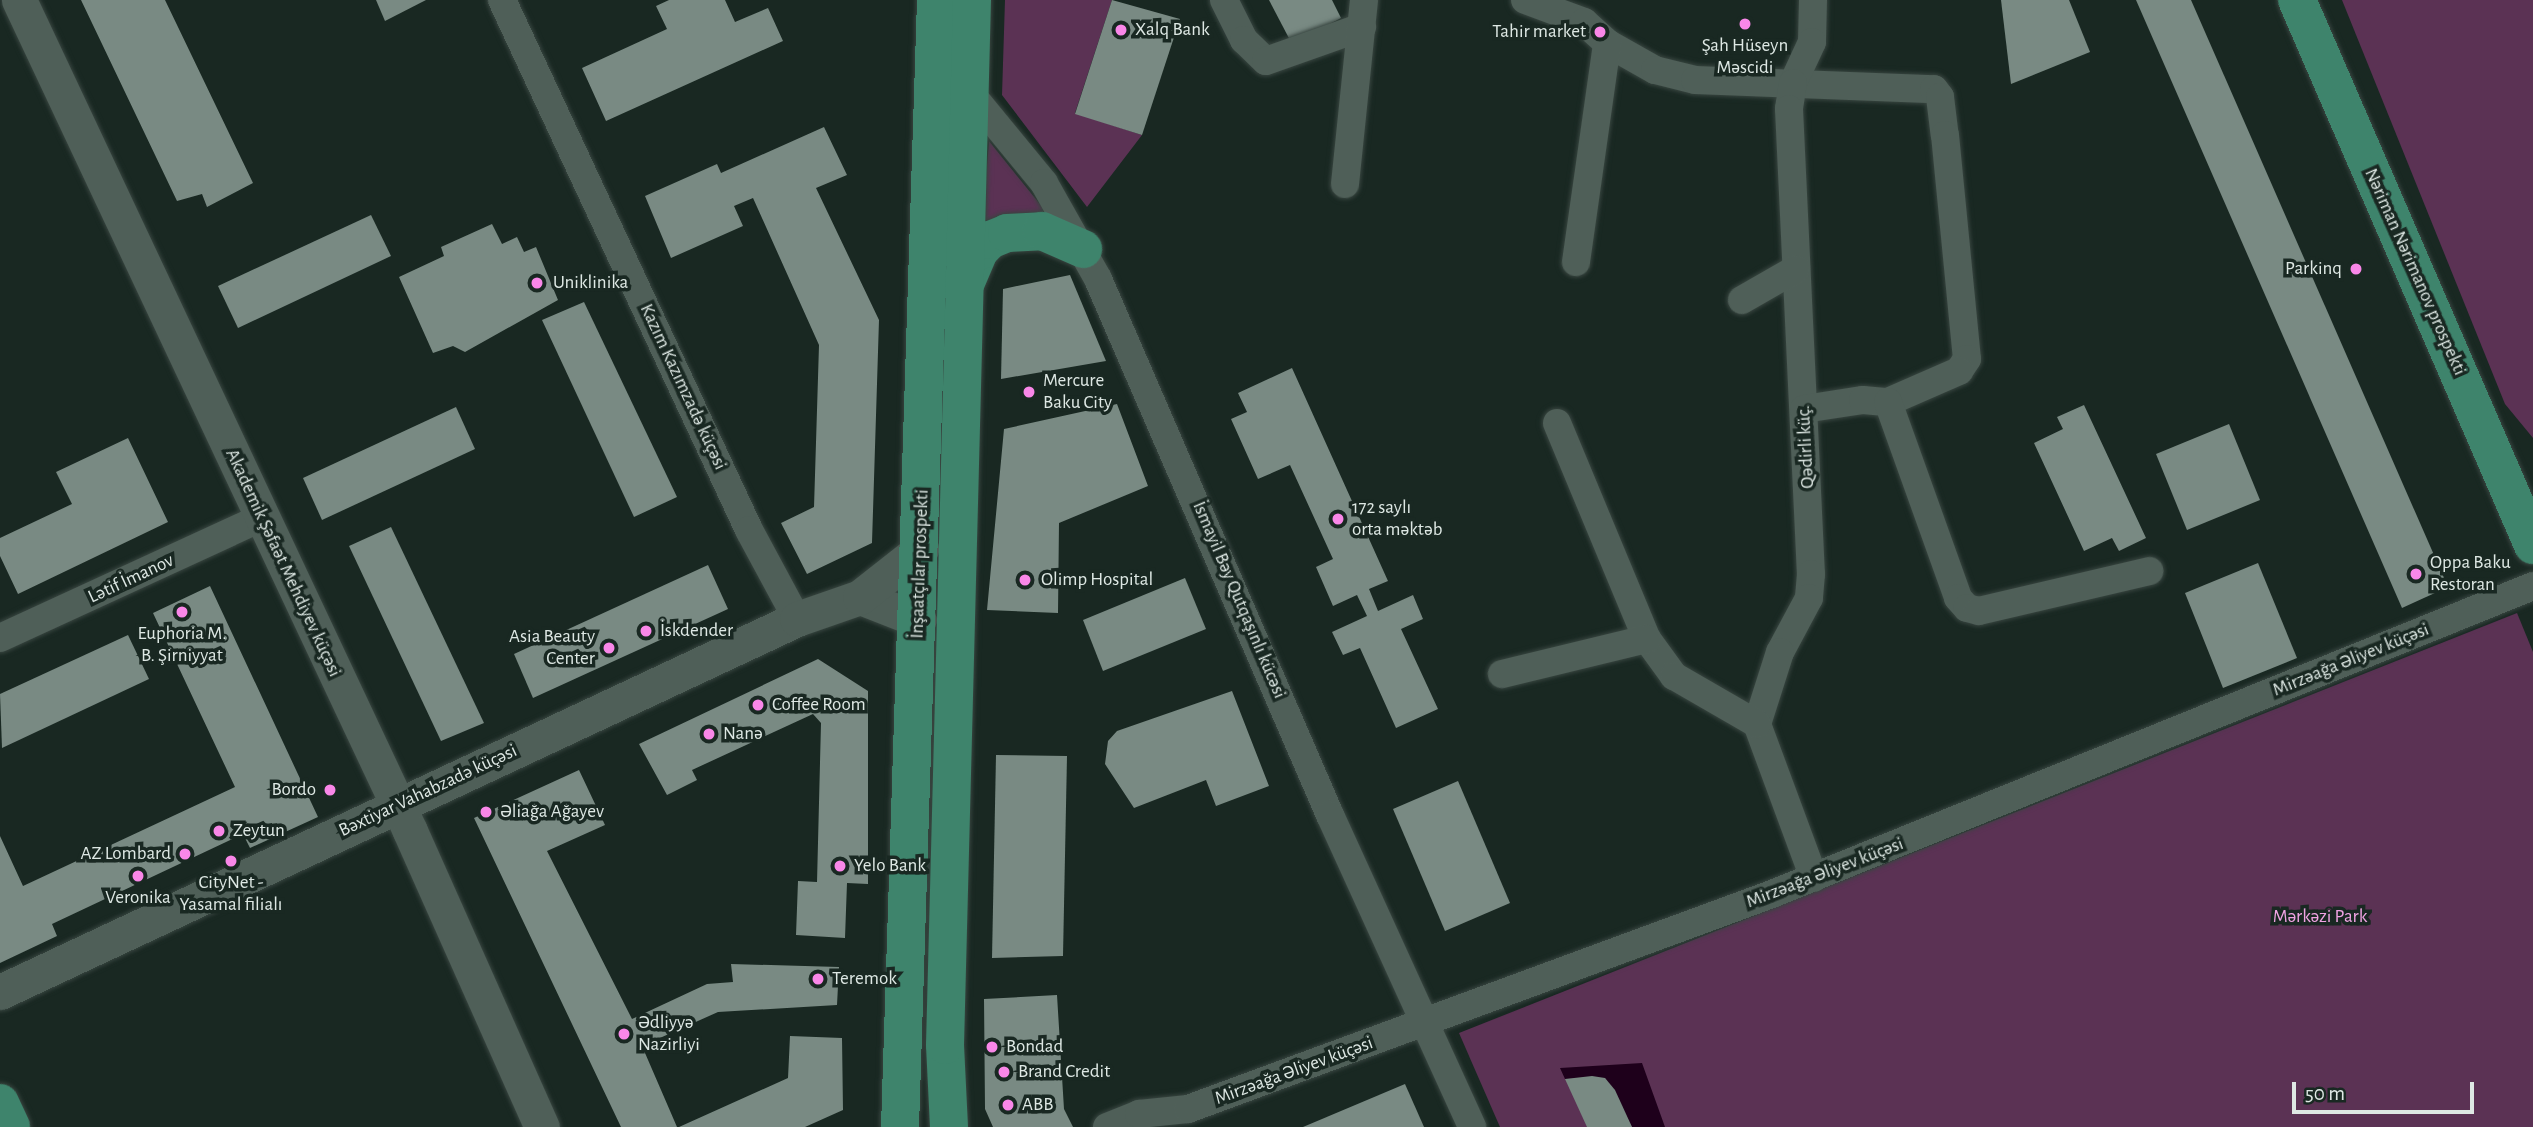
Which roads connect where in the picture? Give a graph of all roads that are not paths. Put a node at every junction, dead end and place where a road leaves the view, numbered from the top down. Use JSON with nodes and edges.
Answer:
{"nodes":[{"id":1,"x":19,"y":0,"type":"edge"},
{"id":2,"x":502,"y":0,"type":"edge"},
{"id":3,"x":936,"y":0,"type":"edge"},
{"id":4,"x":972,"y":0,"type":"edge"},
{"id":5,"x":1224,"y":0,"type":"edge"},
{"id":6,"x":1525,"y":0,"type":"edge"},
{"id":7,"x":1813,"y":0,"type":"edge"},
{"id":8,"x":2297,"y":0,"type":"edge"},
{"id":9,"x":1581,"y":11,"type":"edge"},
{"id":10,"x":1363,"y":13,"type":"edge"},
{"id":11,"x":1607,"y":43,"type":"junction"},
{"id":12,"x":1793,"y":83,"type":"junction"},
{"id":13,"x":971,"y":94,"type":"junction"},
{"id":14,"x":1345,"y":184,"type":"dead end"},
{"id":15,"x":1083,"y":249,"type":"junction"},
{"id":16,"x":1576,"y":262,"type":"dead end"},
{"id":17,"x":1796,"y":269,"type":"junction"},
{"id":18,"x":963,"y":291,"type":"junction"},
{"id":19,"x":1742,"y":300,"type":"dead end"},
{"id":20,"x":1888,"y":402,"type":"junction"},
{"id":21,"x":1804,"y":410,"type":"junction"},
{"id":22,"x":1557,"y":423,"type":"dead end"},
{"id":23,"x":261,"y":518,"type":"junction"},
{"id":24,"x":2533,"y":545,"type":"edge"},
{"id":25,"x":921,"y":549,"type":"junction"},
{"id":26,"x":2149,"y":571,"type":"dead end"},
{"id":27,"x":2533,"y":586,"type":"edge"},
{"id":28,"x":860,"y":597,"type":"junction"},
{"id":29,"x":797,"y":619,"type":"junction"},
{"id":30,"x":919,"y":620,"type":"junction"},
{"id":31,"x":0,"y":638,"type":"edge"},
{"id":32,"x":1647,"y":639,"type":"junction"},
{"id":33,"x":1502,"y":674,"type":"dead end"},
{"id":34,"x":1757,"y":724,"type":"junction"},
{"id":35,"x":397,"y":805,"type":"junction"},
{"id":36,"x":1814,"y":878,"type":"junction"},
{"id":37,"x":0,"y":992,"type":"edge"},
{"id":38,"x":1426,"y":1023,"type":"junction"},
{"id":39,"x":0,"y":1103,"type":"edge"},
{"id":40,"x":11,"y":1127,"type":"edge"},
{"id":41,"x":542,"y":1127,"type":"edge"},
{"id":42,"x":900,"y":1127,"type":"edge"},
{"id":43,"x":949,"y":1127,"type":"edge"},
{"id":44,"x":1107,"y":1127,"type":"edge"},
{"id":45,"x":1472,"y":1127,"type":"edge"}],
"edges":[{"from":1,"to":23,"type":"street","name":"Akademik Şəfaət Mehdiyev küçəsi"},
{"from":2,"to":29,"type":"street","name":"Kazım Kazımzadə küçəsi"},
{"from":3,"to":25,"type":"main road","name":"İnşaatçılar prospekti"},
{"from":4,"to":13,"type":"main road","name":"İnşaatçılar prospekti"},
{"from":5,"to":10,"type":"street"},
{"from":6,"to":9,"type":"street"},
{"from":7,"to":12,"type":"street","name":"Qədirli küç."},
{"from":8,"to":24,"type":"main road","name":"Nəriman Nərimanov prospekti"},
{"from":9,"to":11,"type":"street"},
{"from":10,"to":14,"type":"street"},
{"from":11,"to":12,"type":"street"},
{"from":11,"to":16,"type":"street"},
{"from":12,"to":17,"type":"street","name":"Qədirli küç."},
{"from":12,"to":20,"type":"street"},
{"from":13,"to":15,"type":"street","name":"İsmayil Bəy Qutqaşınlı kücəsi"},
{"from":13,"to":18,"type":"main road","name":"İnşaatçılar prospekti"},
{"from":15,"to":18,"type":"main road"},
{"from":15,"to":38,"type":"street","name":"İsmayil Bəy Qutqaşınlı kücəsi"},
{"from":17,"to":19,"type":"street"},
{"from":17,"to":21,"type":"street","name":"Qədirli küç."},
{"from":18,"to":43,"type":"main road","name":"İnşaatçılar prospekti"},
{"from":20,"to":21,"type":"street"},
{"from":20,"to":26,"type":"street"},
{"from":21,"to":34,"type":"street","name":"Qədirli küç."},
{"from":22,"to":32,"type":"street"},
{"from":23,"to":31,"type":"street","name":"Lətif İmanov"},
{"from":23,"to":35,"type":"street","name":"Akademik Şəfaət Mehdiyev küçəsi"},
{"from":25,"to":28,"type":"street","name":"Bəxtiyar Vahabzadə küçəsi"},
{"from":25,"to":30,"type":"main road","name":"İnşaatçılar prospekti"},
{"from":27,"to":36,"type":"street","name":"Mirzəağa Əliyev küçəsi"},
{"from":28,"to":29,"type":"street","name":"Bəxtiyar Vahabzadə küçəsi"},
{"from":28,"to":30,"type":"street"},
{"from":29,"to":35,"type":"street","name":"Bəxtiyar Vahabzadə küçəsi"},
{"from":30,"to":42,"type":"main road","name":"İnşaatçılar prospekti"},
{"from":32,"to":33,"type":"street"},
{"from":32,"to":34,"type":"street"},
{"from":34,"to":36,"type":"street"},
{"from":35,"to":37,"type":"street","name":"Bəxtiyar Vahabzadə küçəsi"},
{"from":35,"to":41,"type":"street","name":"Akademik Şəfaət Mehdiyev küçəsi"},
{"from":36,"to":38,"type":"street","name":"Mirzəağa Əliyev küçəsi"},
{"from":38,"to":44,"type":"street","name":"Mirzəağa Əliyev küçəsi"},
{"from":38,"to":45,"type":"street","name":"İsmayil Bəy Qutqaşınlı kücəsi"},
{"from":39,"to":40,"type":"main road"}]}
